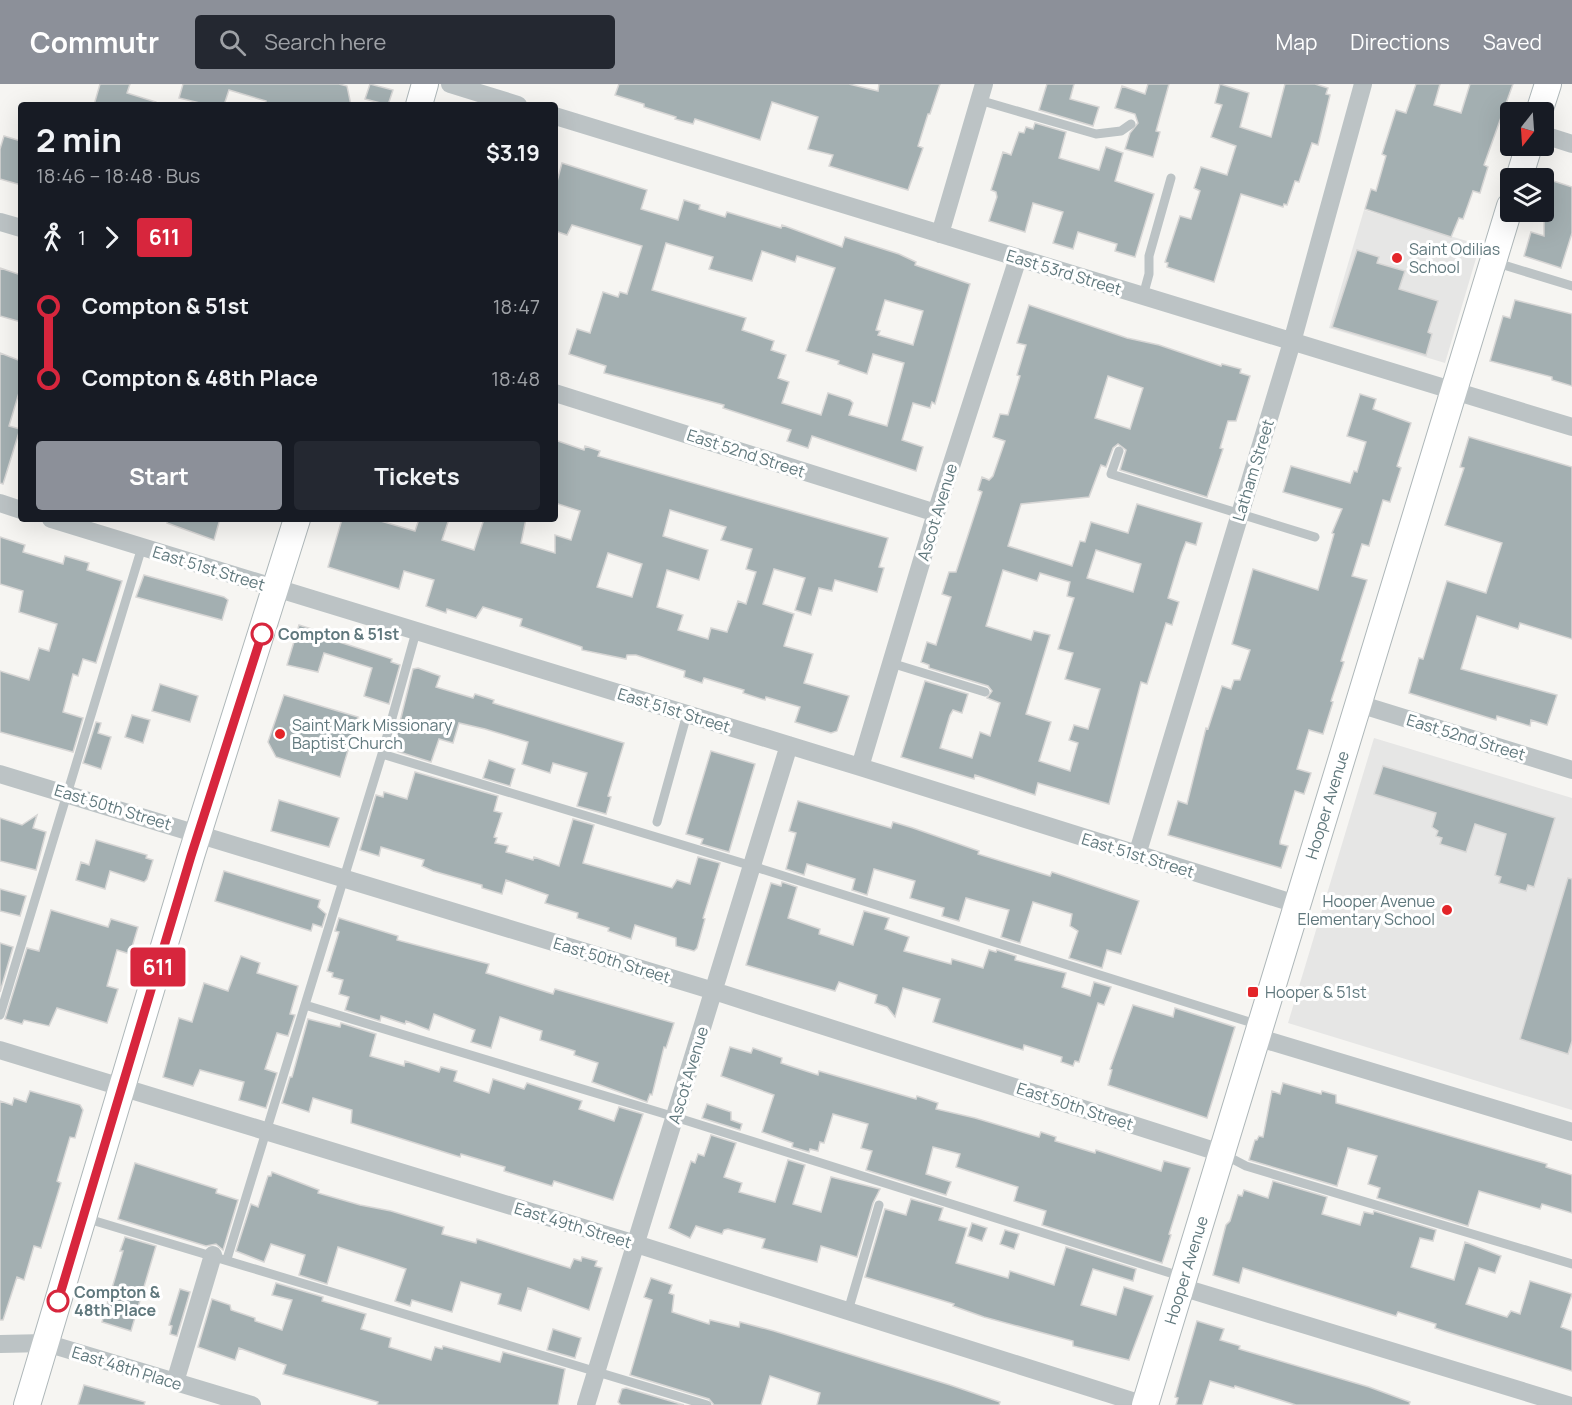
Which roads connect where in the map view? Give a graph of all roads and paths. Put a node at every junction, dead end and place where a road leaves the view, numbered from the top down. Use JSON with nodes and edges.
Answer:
{"nodes":[{"id":1,"x":425,"y":84,"type":"edge"},
{"id":2,"x":450,"y":84,"type":"edge"},
{"id":3,"x":1548,"y":84,"type":"edge"},
{"id":4,"x":1360,"y":85,"type":"edge"},
{"id":5,"x":981,"y":92,"type":"edge"},
{"id":6,"x":420,"y":102,"type":"edge"},
{"id":7,"x":508,"y":102,"type":"edge"},
{"id":8,"x":1542,"y":102,"type":"edge"},
{"id":9,"x":558,"y":117,"type":"edge"},
{"id":10,"x":1131,"y":124,"type":"dead end"},
{"id":11,"x":1554,"y":138,"type":"edge"},
{"id":12,"x":1572,"y":144,"type":"edge"},
{"id":13,"x":1171,"y":178,"type":"dead end"},
{"id":14,"x":0,"y":222,"type":"edge"},
{"id":15,"x":1505,"y":222,"type":"edge"},
{"id":16,"x":18,"y":227,"type":"edge"},
{"id":17,"x":940,"y":234,"type":"junction"},
{"id":18,"x":1018,"y":258,"type":"junction"},
{"id":19,"x":1493,"y":262,"type":"junction"},
{"id":20,"x":1572,"y":286,"type":"edge"},
{"id":21,"x":1143,"y":296,"type":"junction"},
{"id":22,"x":1292,"y":342,"type":"junction"},
{"id":23,"x":1454,"y":391,"type":"junction"},
{"id":24,"x":558,"y":394,"type":"edge"},
{"id":25,"x":1572,"y":427,"type":"edge"},
{"id":26,"x":1119,"y":451,"type":"dead end"},
{"id":27,"x":0,"y":503,"type":"edge"},
{"id":28,"x":18,"y":509,"type":"edge"},
{"id":29,"x":936,"y":513,"type":"junction"},
{"id":30,"x":1239,"y":515,"type":"junction"},
{"id":31,"x":61,"y":522,"type":"edge"},
{"id":32,"x":296,"y":522,"type":"edge"},
{"id":33,"x":1315,"y":537,"type":"dead end"},
{"id":34,"x":142,"y":547,"type":"junction"},
{"id":35,"x":276,"y":590,"type":"junction"},
{"id":36,"x":416,"y":632,"type":"junction"},
{"id":37,"x":891,"y":663,"type":"junction"},
{"id":38,"x":985,"y":692,"type":"dead end"},
{"id":39,"x":1359,"y":704,"type":"junction"},
{"id":40,"x":687,"y":714,"type":"junction"},
{"id":41,"x":789,"y":745,"type":"junction"},
{"id":42,"x":382,"y":753,"type":"junction"},
{"id":43,"x":860,"y":767,"type":"junction"},
{"id":44,"x":1572,"y":770,"type":"edge"},
{"id":45,"x":0,"y":774,"type":"edge"},
{"id":46,"x":67,"y":794,"type":"junction"},
{"id":47,"x":657,"y":822,"type":"dead end"},
{"id":48,"x":199,"y":833,"type":"junction"},
{"id":49,"x":1137,"y":855,"type":"junction"},
{"id":50,"x":752,"y":866,"type":"junction"},
{"id":51,"x":344,"y":878,"type":"junction"},
{"id":52,"x":1296,"y":904,"type":"junction"},
{"id":53,"x":714,"y":992,"type":"junction"},
{"id":54,"x":305,"y":1005,"type":"junction"},
{"id":55,"x":0,"y":1015,"type":"edge"},
{"id":56,"x":1258,"y":1031,"type":"junction"},
{"id":57,"x":0,"y":1050,"type":"edge"},
{"id":58,"x":122,"y":1088,"type":"junction"},
{"id":59,"x":675,"y":1117,"type":"junction"},
{"id":60,"x":267,"y":1131,"type":"junction"},
{"id":61,"x":1572,"y":1132,"type":"edge"},
{"id":62,"x":1221,"y":1152,"type":"junction"},
{"id":63,"x":879,"y":1205,"type":"dead end"},
{"id":64,"x":82,"y":1217,"type":"junction"},
{"id":65,"x":636,"y":1244,"type":"junction"},
{"id":66,"x":220,"y":1257,"type":"junction"},
{"id":67,"x":1572,"y":1264,"type":"edge"},
{"id":68,"x":1182,"y":1282,"type":"junction"},
{"id":69,"x":848,"y":1311,"type":"junction"},
{"id":70,"x":46,"y":1343,"type":"junction"},
{"id":71,"x":0,"y":1344,"type":"edge"},
{"id":72,"x":597,"y":1370,"type":"junction"},
{"id":73,"x":175,"y":1382,"type":"junction"},
{"id":74,"x":27,"y":1405,"type":"edge"},
{"id":75,"x":252,"y":1405,"type":"edge"},
{"id":76,"x":586,"y":1405,"type":"edge"},
{"id":77,"x":707,"y":1405,"type":"edge"},
{"id":78,"x":1145,"y":1405,"type":"edge"},
{"id":79,"x":1568,"y":1405,"type":"edge"}],
"edges":[{"from":1,"to":6,"type":"street"},
{"from":2,"to":7,"type":"street"},
{"from":3,"to":8,"type":"street"},
{"from":4,"to":22,"type":"street","name":"Latham Street"},
{"from":5,"to":10,"type":"lane"},
{"from":5,"to":17,"type":"street"},
{"from":9,"to":17,"type":"street","name":"East 53rd Street"},
{"from":11,"to":12,"type":"street"},
{"from":13,"to":21,"type":"lane"},
{"from":14,"to":16,"type":"street"},
{"from":15,"to":19,"type":"street","name":"Hooper Avenue"},
{"from":17,"to":18,"type":"street","name":"East 53rd Street"},
{"from":18,"to":21,"type":"street","name":"East 53rd Street"},
{"from":18,"to":29,"type":"street","name":"Ascot Avenue"},
{"from":19,"to":20,"type":"lane"},
{"from":19,"to":23,"type":"street","name":"Hooper Avenue"},
{"from":21,"to":22,"type":"street","name":"East 53rd Street"},
{"from":22,"to":23,"type":"street","name":"East 53rd Street"},
{"from":22,"to":30,"type":"street","name":"Latham Street"},
{"from":23,"to":25,"type":"street","name":"East 53rd Street"},
{"from":23,"to":39,"type":"street","name":"Hooper Avenue"},
{"from":24,"to":29,"type":"street","name":"East 52nd Street"},
{"from":26,"to":30,"type":"lane"},
{"from":27,"to":28,"type":"street"},
{"from":29,"to":37,"type":"street","name":"Ascot Avenue"},
{"from":30,"to":33,"type":"lane"},
{"from":30,"to":49,"type":"street","name":"Latham Street"},
{"from":31,"to":34,"type":"street","name":"East 51st Street"},
{"from":32,"to":35,"type":"street"},
{"from":34,"to":35,"type":"street","name":"East 51st Street"},
{"from":34,"to":46,"type":"lane"},
{"from":35,"to":36,"type":"street","name":"East 51st Street"},
{"from":35,"to":48,"type":"street"},
{"from":36,"to":40,"type":"street","name":"East 51st Street"},
{"from":36,"to":42,"type":"lane"},
{"from":37,"to":38,"type":"lane"},
{"from":37,"to":43,"type":"street","name":"Ascot Avenue"},
{"from":39,"to":44,"type":"street","name":"East 52nd Street"},
{"from":39,"to":52,"type":"street","name":"Hooper Avenue"},
{"from":40,"to":41,"type":"street","name":"East 51st Street"},
{"from":40,"to":47,"type":"lane"},
{"from":41,"to":43,"type":"street","name":"East 51st Street"},
{"from":41,"to":50,"type":"street","name":"Ascot Avenue"},
{"from":42,"to":50,"type":"lane"},
{"from":42,"to":51,"type":"lane"},
{"from":43,"to":49,"type":"street","name":"East 51st Street"},
{"from":45,"to":46,"type":"street","name":"East 50th Street"},
{"from":46,"to":48,"type":"street","name":"East 50th Street"},
{"from":46,"to":55,"type":"lane"},
{"from":48,"to":51,"type":"street","name":"East 50th Street"},
{"from":48,"to":58,"type":"street"},
{"from":49,"to":52,"type":"street","name":"East 51st Street"},
{"from":50,"to":53,"type":"street","name":"Ascot Avenue"},
{"from":50,"to":56,"type":"lane"},
{"from":51,"to":53,"type":"street","name":"East 50th Street"},
{"from":51,"to":54,"type":"lane"},
{"from":52,"to":56,"type":"street","name":"Hooper Avenue"},
{"from":53,"to":59,"type":"street","name":"Ascot Avenue"},
{"from":53,"to":62,"type":"street","name":"East 50th Street"},
{"from":54,"to":59,"type":"lane"},
{"from":54,"to":60,"type":"lane"},
{"from":56,"to":61,"type":"street"},
{"from":56,"to":62,"type":"street","name":"Hooper Avenue"},
{"from":57,"to":58,"type":"street","name":"East 49th Street"},
{"from":58,"to":60,"type":"street","name":"East 49th Street"},
{"from":58,"to":64,"type":"street"},
{"from":59,"to":65,"type":"street","name":"Ascot Avenue"},
{"from":59,"to":68,"type":"lane"},
{"from":60,"to":65,"type":"street","name":"East 49th Street"},
{"from":60,"to":66,"type":"lane"},
{"from":62,"to":67,"type":"lane"},
{"from":62,"to":68,"type":"street","name":"Hooper Avenue"},
{"from":63,"to":69,"type":"lane"},
{"from":64,"to":66,"type":"lane"},
{"from":64,"to":70,"type":"street"},
{"from":65,"to":69,"type":"street","name":"East 49th Street"},
{"from":65,"to":72,"type":"street","name":"Ascot Avenue"},
{"from":66,"to":72,"type":"lane"},
{"from":66,"to":73,"type":"street"},
{"from":68,"to":78,"type":"street","name":"Hooper Avenue"},
{"from":68,"to":79,"type":"street"},
{"from":69,"to":78,"type":"street","name":"East 49th Street"},
{"from":70,"to":71,"type":"street","name":"East 48th Place"},
{"from":70,"to":73,"type":"street","name":"East 48th Place"},
{"from":70,"to":74,"type":"street"},
{"from":72,"to":76,"type":"street","name":"Ascot Avenue"},
{"from":72,"to":77,"type":"lane"},
{"from":73,"to":75,"type":"street","name":"East 48th Place"}]}
